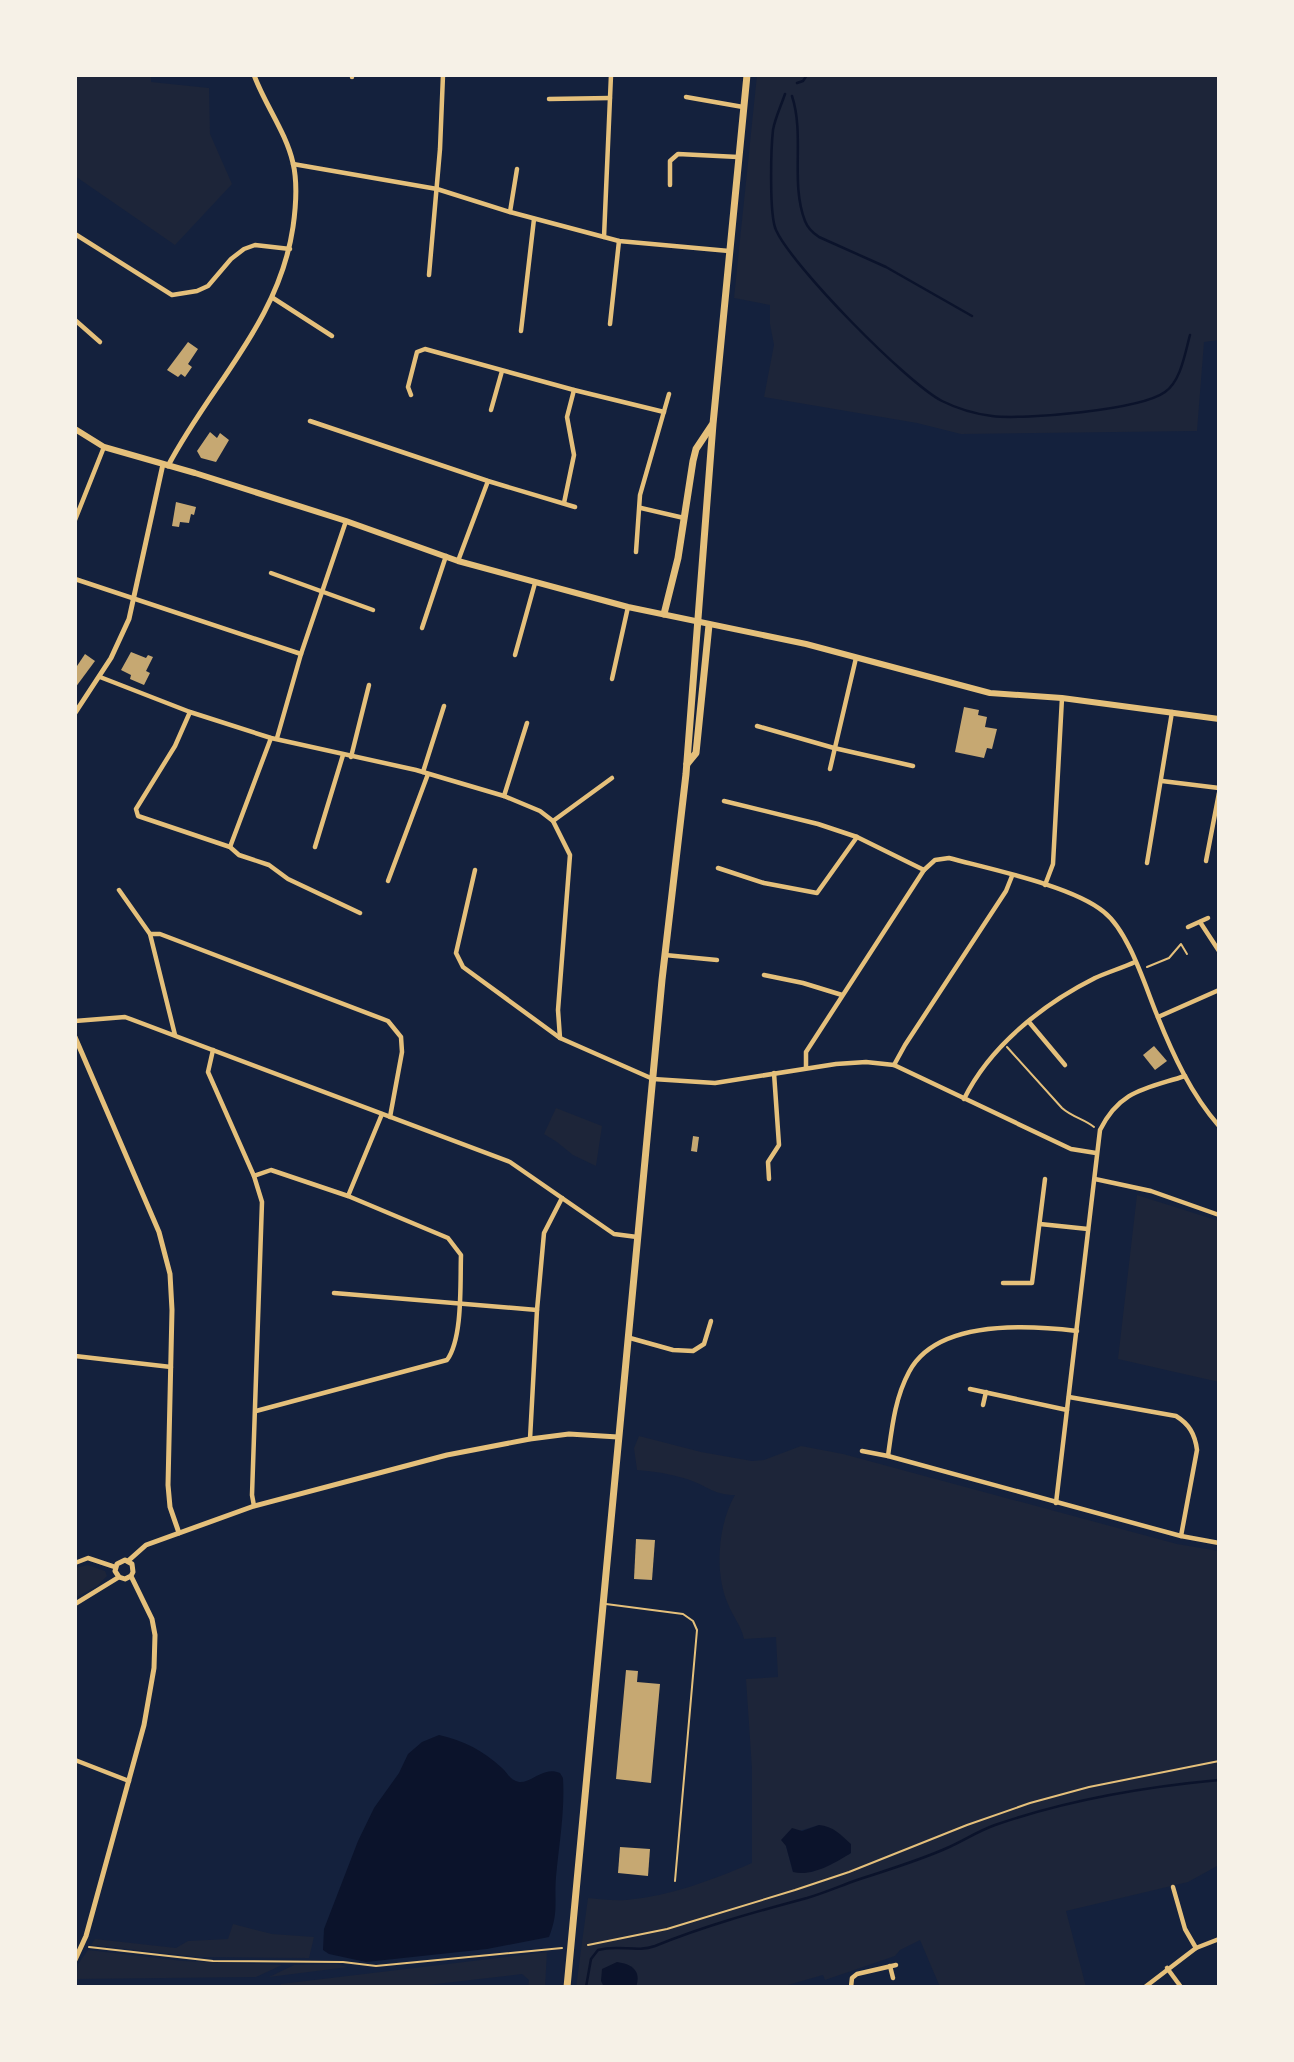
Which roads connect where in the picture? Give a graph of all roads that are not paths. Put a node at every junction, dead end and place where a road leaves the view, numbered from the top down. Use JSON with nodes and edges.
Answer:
{"nodes":[{"id":1,"x":254,"y":75,"type":"edge"},
{"id":2,"x":443,"y":75,"type":"edge"},
{"id":3,"x":611,"y":75,"type":"edge"},
{"id":4,"x":747,"y":75,"type":"edge"},
{"id":5,"x":686,"y":97,"type":"dead end"},
{"id":6,"x":610,"y":98,"type":"junction"},
{"id":7,"x":549,"y":99,"type":"dead end"},
{"id":8,"x":743,"y":107,"type":"junction"},
{"id":9,"x":738,"y":157,"type":"junction"},
{"id":10,"x":293,"y":164,"type":"junction"},
{"id":11,"x":517,"y":169,"type":"dead end"},
{"id":12,"x":670,"y":185,"type":"dead end"},
{"id":13,"x":437,"y":189,"type":"junction"},
{"id":14,"x":510,"y":212,"type":"junction"},
{"id":15,"x":534,"y":219,"type":"junction"},
{"id":16,"x":75,"y":234,"type":"edge"},
{"id":17,"x":604,"y":237,"type":"junction"},
{"id":18,"x":619,"y":241,"type":"junction"},
{"id":19,"x":290,"y":249,"type":"junction"},
{"id":20,"x":729,"y":251,"type":"junction"},
{"id":21,"x":429,"y":275,"type":"dead end"},
{"id":22,"x":273,"y":298,"type":"junction"},
{"id":23,"x":75,"y":320,"type":"edge"},
{"id":24,"x":610,"y":324,"type":"dead end"},
{"id":25,"x":521,"y":331,"type":"dead end"},
{"id":26,"x":332,"y":336,"type":"dead end"},
{"id":27,"x":100,"y":342,"type":"dead end"},
{"id":28,"x":502,"y":371,"type":"junction"},
{"id":29,"x":573,"y":390,"type":"junction"},
{"id":30,"x":669,"y":394,"type":"dead end"},
{"id":31,"x":411,"y":395,"type":"dead end"},
{"id":32,"x":491,"y":410,"type":"dead end"},
{"id":33,"x":664,"y":412,"type":"junction"},
{"id":34,"x":310,"y":421,"type":"dead end"},
{"id":35,"x":713,"y":424,"type":"junction"},
{"id":36,"x":75,"y":429,"type":"edge"},
{"id":37,"x":104,"y":447,"type":"junction"},
{"id":38,"x":165,"y":465,"type":"junction"},
{"id":39,"x":488,"y":481,"type":"junction"},
{"id":40,"x":564,"y":503,"type":"junction"},
{"id":41,"x":575,"y":507,"type":"dead end"},
{"id":42,"x":640,"y":508,"type":"junction"},
{"id":43,"x":685,"y":518,"type":"junction"},
{"id":44,"x":75,"y":520,"type":"edge"},
{"id":45,"x":346,"y":521,"type":"junction"},
{"id":46,"x":636,"y":552,"type":"dead end"},
{"id":47,"x":447,"y":555,"type":"junction"},
{"id":48,"x":458,"y":561,"type":"junction"},
{"id":49,"x":271,"y":573,"type":"dead end"},
{"id":50,"x":75,"y":579,"type":"edge"},
{"id":51,"x":535,"y":583,"type":"junction"},
{"id":52,"x":321,"y":593,"type":"junction"},
{"id":53,"x":134,"y":598,"type":"junction"},
{"id":54,"x":628,"y":607,"type":"junction"},
{"id":55,"x":373,"y":610,"type":"dead end"},
{"id":56,"x":664,"y":614,"type":"junction"},
{"id":57,"x":707,"y":624,"type":"junction"},
{"id":58,"x":422,"y":628,"type":"dead end"},
{"id":59,"x":301,"y":654,"type":"junction"},
{"id":60,"x":514,"y":655,"type":"dead end"},
{"id":61,"x":856,"y":657,"type":"junction"},
{"id":62,"x":100,"y":677,"type":"junction"},
{"id":63,"x":612,"y":679,"type":"dead end"},
{"id":64,"x":369,"y":685,"type":"dead end"},
{"id":65,"x":1062,"y":698,"type":"junction"},
{"id":66,"x":444,"y":706,"type":"dead end"},
{"id":67,"x":190,"y":712,"type":"junction"},
{"id":68,"x":1172,"y":712,"type":"junction"},
{"id":69,"x":75,"y":713,"type":"edge"},
{"id":70,"x":1219,"y":719,"type":"edge"},
{"id":71,"x":527,"y":723,"type":"dead end"},
{"id":72,"x":757,"y":726,"type":"dead end"},
{"id":73,"x":274,"y":738,"type":"junction"},
{"id":74,"x":834,"y":748,"type":"junction"},
{"id":75,"x":343,"y":755,"type":"junction"},
{"id":76,"x":351,"y":757,"type":"junction"},
{"id":77,"x":687,"y":764,"type":"junction"},
{"id":78,"x":913,"y":766,"type":"dead end"},
{"id":79,"x":830,"y":769,"type":"dead end"},
{"id":80,"x":426,"y":773,"type":"junction"},
{"id":81,"x":612,"y":778,"type":"dead end"},
{"id":82,"x":1162,"y":781,"type":"junction"},
{"id":83,"x":1219,"y":788,"type":"edge"},
{"id":84,"x":1219,"y":793,"type":"edge"},
{"id":85,"x":504,"y":796,"type":"junction"},
{"id":86,"x":724,"y":801,"type":"dead end"},
{"id":87,"x":553,"y":821,"type":"junction"},
{"id":88,"x":857,"y":837,"type":"junction"},
{"id":89,"x":230,"y":847,"type":"junction"},
{"id":90,"x":315,"y":847,"type":"dead end"},
{"id":91,"x":1206,"y":861,"type":"dead end"},
{"id":92,"x":1147,"y":863,"type":"dead end"},
{"id":93,"x":718,"y":869,"type":"dead end"},
{"id":94,"x":475,"y":870,"type":"dead end"},
{"id":95,"x":924,"y":870,"type":"junction"},
{"id":96,"x":1012,"y":876,"type":"junction"},
{"id":97,"x":388,"y":881,"type":"dead end"},
{"id":98,"x":1045,"y":885,"type":"junction"},
{"id":99,"x":119,"y":890,"type":"dead end"},
{"id":100,"x":360,"y":913,"type":"dead end"},
{"id":101,"x":1209,"y":918,"type":"dead end"},
{"id":102,"x":1200,"y":922,"type":"junction"},
{"id":103,"x":1188,"y":926,"type":"dead end"},
{"id":104,"x":150,"y":934,"type":"junction"},
{"id":105,"x":1219,"y":951,"type":"edge"},
{"id":106,"x":665,"y":955,"type":"junction"},
{"id":107,"x":717,"y":961,"type":"dead end"},
{"id":108,"x":1135,"y":962,"type":"junction"},
{"id":109,"x":764,"y":975,"type":"dead end"},
{"id":110,"x":1219,"y":990,"type":"edge"},
{"id":111,"x":842,"y":995,"type":"junction"},
{"id":112,"x":1158,"y":1017,"type":"junction"},
{"id":113,"x":75,"y":1021,"type":"edge"},
{"id":114,"x":1029,"y":1022,"type":"junction"},
{"id":115,"x":174,"y":1035,"type":"junction"},
{"id":116,"x":75,"y":1037,"type":"edge"},
{"id":117,"x":560,"y":1038,"type":"junction"},
{"id":118,"x":213,"y":1051,"type":"junction"},
{"id":119,"x":894,"y":1065,"type":"junction"},
{"id":120,"x":1065,"y":1065,"type":"dead end"},
{"id":121,"x":806,"y":1067,"type":"junction"},
{"id":122,"x":774,"y":1073,"type":"junction"},
{"id":123,"x":1185,"y":1076,"type":"junction"},
{"id":124,"x":653,"y":1080,"type":"junction"},
{"id":125,"x":964,"y":1100,"type":"junction"},
{"id":126,"x":382,"y":1114,"type":"junction"},
{"id":127,"x":390,"y":1117,"type":"junction"},
{"id":128,"x":1219,"y":1126,"type":"edge"},
{"id":129,"x":1096,"y":1153,"type":"junction"},
{"id":130,"x":254,"y":1176,"type":"junction"},
{"id":131,"x":769,"y":1179,"type":"dead end"},
{"id":132,"x":1045,"y":1179,"type":"dead end"},
{"id":133,"x":1095,"y":1179,"type":"junction"},
{"id":134,"x":348,"y":1196,"type":"junction"},
{"id":135,"x":562,"y":1198,"type":"junction"},
{"id":136,"x":1219,"y":1215,"type":"edge"},
{"id":137,"x":1040,"y":1224,"type":"junction"},
{"id":138,"x":1088,"y":1229,"type":"junction"},
{"id":139,"x":638,"y":1237,"type":"junction"},
{"id":140,"x":1003,"y":1283,"type":"dead end"},
{"id":141,"x":334,"y":1293,"type":"dead end"},
{"id":142,"x":459,"y":1303,"type":"junction"},
{"id":143,"x":537,"y":1310,"type":"junction"},
{"id":144,"x":711,"y":1321,"type":"dead end"},
{"id":145,"x":1077,"y":1331,"type":"junction"},
{"id":146,"x":630,"y":1338,"type":"junction"},
{"id":147,"x":75,"y":1356,"type":"edge"},
{"id":148,"x":171,"y":1367,"type":"junction"},
{"id":149,"x":970,"y":1389,"type":"dead end"},
{"id":150,"x":986,"y":1392,"type":"junction"},
{"id":151,"x":1069,"y":1397,"type":"junction"},
{"id":152,"x":983,"y":1405,"type":"dead end"},
{"id":153,"x":1067,"y":1410,"type":"junction"},
{"id":154,"x":256,"y":1411,"type":"junction"},
{"id":155,"x":618,"y":1437,"type":"junction"},
{"id":156,"x":530,"y":1438,"type":"junction"},
{"id":157,"x":862,"y":1451,"type":"dead end"},
{"id":158,"x":888,"y":1456,"type":"junction"},
{"id":159,"x":1056,"y":1503,"type":"junction"},
{"id":160,"x":254,"y":1506,"type":"junction"},
{"id":161,"x":179,"y":1533,"type":"junction"},
{"id":162,"x":1181,"y":1536,"type":"junction"},
{"id":163,"x":1219,"y":1543,"type":"edge"},
{"id":164,"x":128,"y":1561,"type":"junction"},
{"id":165,"x":75,"y":1563,"type":"edge"},
{"id":166,"x":116,"y":1567,"type":"junction"},
{"id":167,"x":131,"y":1576,"type":"junction"},
{"id":168,"x":119,"y":1577,"type":"junction"},
{"id":169,"x":605,"y":1603,"type":"junction"},
{"id":170,"x":75,"y":1604,"type":"edge"},
{"id":171,"x":75,"y":1760,"type":"edge"},
{"id":172,"x":129,"y":1781,"type":"junction"},
{"id":173,"x":675,"y":1881,"type":"dead end"},
{"id":174,"x":1173,"y":1887,"type":"dead end"},
{"id":175,"x":1219,"y":1940,"type":"edge"},
{"id":176,"x":1196,"y":1948,"type":"junction"},
{"id":177,"x":75,"y":1960,"type":"edge"},
{"id":178,"x":1167,"y":1968,"type":"junction"},
{"id":179,"x":893,"y":1978,"type":"dead end"},
{"id":180,"x":567,"y":1987,"type":"edge"},
{"id":181,"x":851,"y":1987,"type":"edge"},
{"id":182,"x":1144,"y":1987,"type":"edge"},
{"id":183,"x":1181,"y":1987,"type":"edge"}],
"edges":[{"from":1,"to":10,"type":"street"},
{"from":2,"to":13,"type":"street"},
{"from":3,"to":6,"type":"street"},
{"from":4,"to":8,"type":"highway"},
{"from":5,"to":8,"type":"street"},
{"from":6,"to":7,"type":"street"},
{"from":6,"to":17,"type":"street"},
{"from":8,"to":9,"type":"highway"},
{"from":9,"to":12,"type":"street"},
{"from":9,"to":20,"type":"highway"},
{"from":10,"to":13,"type":"street"},
{"from":10,"to":19,"type":"street"},
{"from":11,"to":14,"type":"street"},
{"from":13,"to":14,"type":"street"},
{"from":13,"to":21,"type":"street"},
{"from":14,"to":15,"type":"street"},
{"from":15,"to":17,"type":"street"},
{"from":15,"to":25,"type":"street"},
{"from":16,"to":19,"type":"street"},
{"from":17,"to":18,"type":"street"},
{"from":18,"to":20,"type":"street"},
{"from":18,"to":24,"type":"street"},
{"from":19,"to":22,"type":"street"},
{"from":20,"to":35,"type":"highway"},
{"from":22,"to":26,"type":"street"},
{"from":22,"to":38,"type":"street"},
{"from":23,"to":27,"type":"street"},
{"from":28,"to":29,"type":"street"},
{"from":28,"to":31,"type":"street"},
{"from":28,"to":32,"type":"street"},
{"from":29,"to":33,"type":"street"},
{"from":29,"to":40,"type":"street"},
{"from":30,"to":33,"type":"street"},
{"from":33,"to":42,"type":"street"},
{"from":34,"to":39,"type":"street"},
{"from":35,"to":43,"type":"highway"},
{"from":35,"to":77,"type":"highway"},
{"from":36,"to":37,"type":"main road"},
{"from":37,"to":38,"type":"main road"},
{"from":37,"to":44,"type":"street"},
{"from":38,"to":45,"type":"main road"},
{"from":38,"to":53,"type":"street"},
{"from":39,"to":40,"type":"street"},
{"from":39,"to":48,"type":"street"},
{"from":40,"to":41,"type":"street"},
{"from":42,"to":43,"type":"street"},
{"from":42,"to":46,"type":"street"},
{"from":43,"to":56,"type":"highway"},
{"from":45,"to":47,"type":"main road"},
{"from":45,"to":52,"type":"street"},
{"from":47,"to":48,"type":"main road"},
{"from":47,"to":58,"type":"street"},
{"from":48,"to":51,"type":"main road"},
{"from":49,"to":52,"type":"street"},
{"from":50,"to":53,"type":"street"},
{"from":51,"to":54,"type":"main road"},
{"from":51,"to":60,"type":"street"},
{"from":52,"to":55,"type":"street"},
{"from":52,"to":59,"type":"street"},
{"from":53,"to":59,"type":"street"},
{"from":53,"to":62,"type":"street"},
{"from":54,"to":56,"type":"main road"},
{"from":54,"to":63,"type":"street"},
{"from":56,"to":57,"type":"main road"},
{"from":57,"to":61,"type":"main road"},
{"from":57,"to":77,"type":"highway"},
{"from":59,"to":73,"type":"street"},
{"from":61,"to":65,"type":"main road"},
{"from":61,"to":74,"type":"street"},
{"from":62,"to":67,"type":"street"},
{"from":62,"to":69,"type":"street"},
{"from":64,"to":76,"type":"street"},
{"from":65,"to":68,"type":"main road"},
{"from":65,"to":98,"type":"street"},
{"from":66,"to":80,"type":"street"},
{"from":67,"to":73,"type":"street"},
{"from":67,"to":89,"type":"street"},
{"from":68,"to":70,"type":"main road"},
{"from":68,"to":82,"type":"street"},
{"from":71,"to":85,"type":"street"},
{"from":72,"to":74,"type":"street"},
{"from":73,"to":75,"type":"street"},
{"from":73,"to":89,"type":"street"},
{"from":74,"to":78,"type":"street"},
{"from":74,"to":79,"type":"street"},
{"from":75,"to":76,"type":"street"},
{"from":75,"to":90,"type":"street"},
{"from":76,"to":80,"type":"street"},
{"from":77,"to":106,"type":"highway"},
{"from":80,"to":85,"type":"street"},
{"from":80,"to":97,"type":"street"},
{"from":81,"to":87,"type":"street"},
{"from":82,"to":83,"type":"street"},
{"from":82,"to":92,"type":"street"},
{"from":84,"to":91,"type":"street"},
{"from":85,"to":87,"type":"street"},
{"from":86,"to":88,"type":"street"},
{"from":87,"to":117,"type":"street"},
{"from":88,"to":93,"type":"street"},
{"from":88,"to":95,"type":"street"},
{"from":89,"to":100,"type":"street"},
{"from":94,"to":117,"type":"street"},
{"from":95,"to":96,"type":"street"},
{"from":95,"to":111,"type":"street"},
{"from":96,"to":98,"type":"street"},
{"from":96,"to":119,"type":"street"},
{"from":98,"to":108,"type":"street"},
{"from":99,"to":104,"type":"street"},
{"from":101,"to":102,"type":"street"},
{"from":102,"to":103,"type":"street"},
{"from":102,"to":105,"type":"street"},
{"from":104,"to":115,"type":"street"},
{"from":104,"to":127,"type":"street"},
{"from":106,"to":107,"type":"street"},
{"from":106,"to":124,"type":"highway"},
{"from":108,"to":112,"type":"street"},
{"from":108,"to":114,"type":"street"},
{"from":109,"to":111,"type":"street"},
{"from":110,"to":112,"type":"street"},
{"from":111,"to":121,"type":"street"},
{"from":112,"to":123,"type":"street"},
{"from":113,"to":115,"type":"street"},
{"from":114,"to":120,"type":"street"},
{"from":114,"to":125,"type":"street"},
{"from":115,"to":118,"type":"street"},
{"from":116,"to":148,"type":"street"},
{"from":117,"to":124,"type":"street"},
{"from":118,"to":126,"type":"street"},
{"from":118,"to":130,"type":"street"},
{"from":119,"to":121,"type":"street"},
{"from":119,"to":125,"type":"street"},
{"from":121,"to":122,"type":"street"},
{"from":122,"to":124,"type":"street"},
{"from":122,"to":131,"type":"street"},
{"from":123,"to":128,"type":"street"},
{"from":123,"to":129,"type":"street"},
{"from":124,"to":139,"type":"highway"},
{"from":125,"to":129,"type":"street"},
{"from":126,"to":127,"type":"street"},
{"from":126,"to":134,"type":"street"},
{"from":127,"to":135,"type":"street"},
{"from":129,"to":133,"type":"street"},
{"from":130,"to":134,"type":"street"},
{"from":130,"to":154,"type":"street"},
{"from":132,"to":137,"type":"street"},
{"from":133,"to":136,"type":"street"},
{"from":133,"to":138,"type":"street"},
{"from":134,"to":142,"type":"street"},
{"from":135,"to":139,"type":"street"},
{"from":135,"to":143,"type":"street"},
{"from":137,"to":138,"type":"street"},
{"from":137,"to":140,"type":"street"},
{"from":138,"to":145,"type":"street"},
{"from":139,"to":146,"type":"highway"},
{"from":141,"to":142,"type":"street"},
{"from":142,"to":143,"type":"street"},
{"from":142,"to":154,"type":"street"},
{"from":143,"to":156,"type":"street"},
{"from":144,"to":146,"type":"street"},
{"from":145,"to":151,"type":"street"},
{"from":145,"to":158,"type":"street"},
{"from":146,"to":155,"type":"highway"},
{"from":147,"to":148,"type":"street"},
{"from":148,"to":161,"type":"street"},
{"from":149,"to":150,"type":"street"},
{"from":150,"to":152,"type":"street"},
{"from":150,"to":153,"type":"street"},
{"from":151,"to":153,"type":"street"},
{"from":151,"to":162,"type":"street"},
{"from":153,"to":159,"type":"street"},
{"from":154,"to":160,"type":"street"},
{"from":155,"to":156,"type":"street"},
{"from":155,"to":169,"type":"highway"},
{"from":156,"to":160,"type":"street"},
{"from":157,"to":158,"type":"street"},
{"from":158,"to":159,"type":"street"},
{"from":159,"to":162,"type":"street"},
{"from":160,"to":161,"type":"street"},
{"from":161,"to":164,"type":"street"},
{"from":162,"to":163,"type":"street"},
{"from":164,"to":166,"type":"street"},
{"from":164,"to":167,"type":"street"},
{"from":165,"to":166,"type":"street"},
{"from":166,"to":168,"type":"street"},
{"from":167,"to":168,"type":"street"},
{"from":167,"to":172,"type":"street"},
{"from":168,"to":170,"type":"street"},
{"from":169,"to":173,"type":"lane"},
{"from":169,"to":180,"type":"highway"},
{"from":171,"to":172,"type":"street"},
{"from":172,"to":177,"type":"street"},
{"from":174,"to":176,"type":"street"},
{"from":175,"to":176,"type":"street"},
{"from":176,"to":178,"type":"street"},
{"from":178,"to":182,"type":"street"},
{"from":178,"to":183,"type":"street"},
{"from":179,"to":181,"type":"street"}]}
